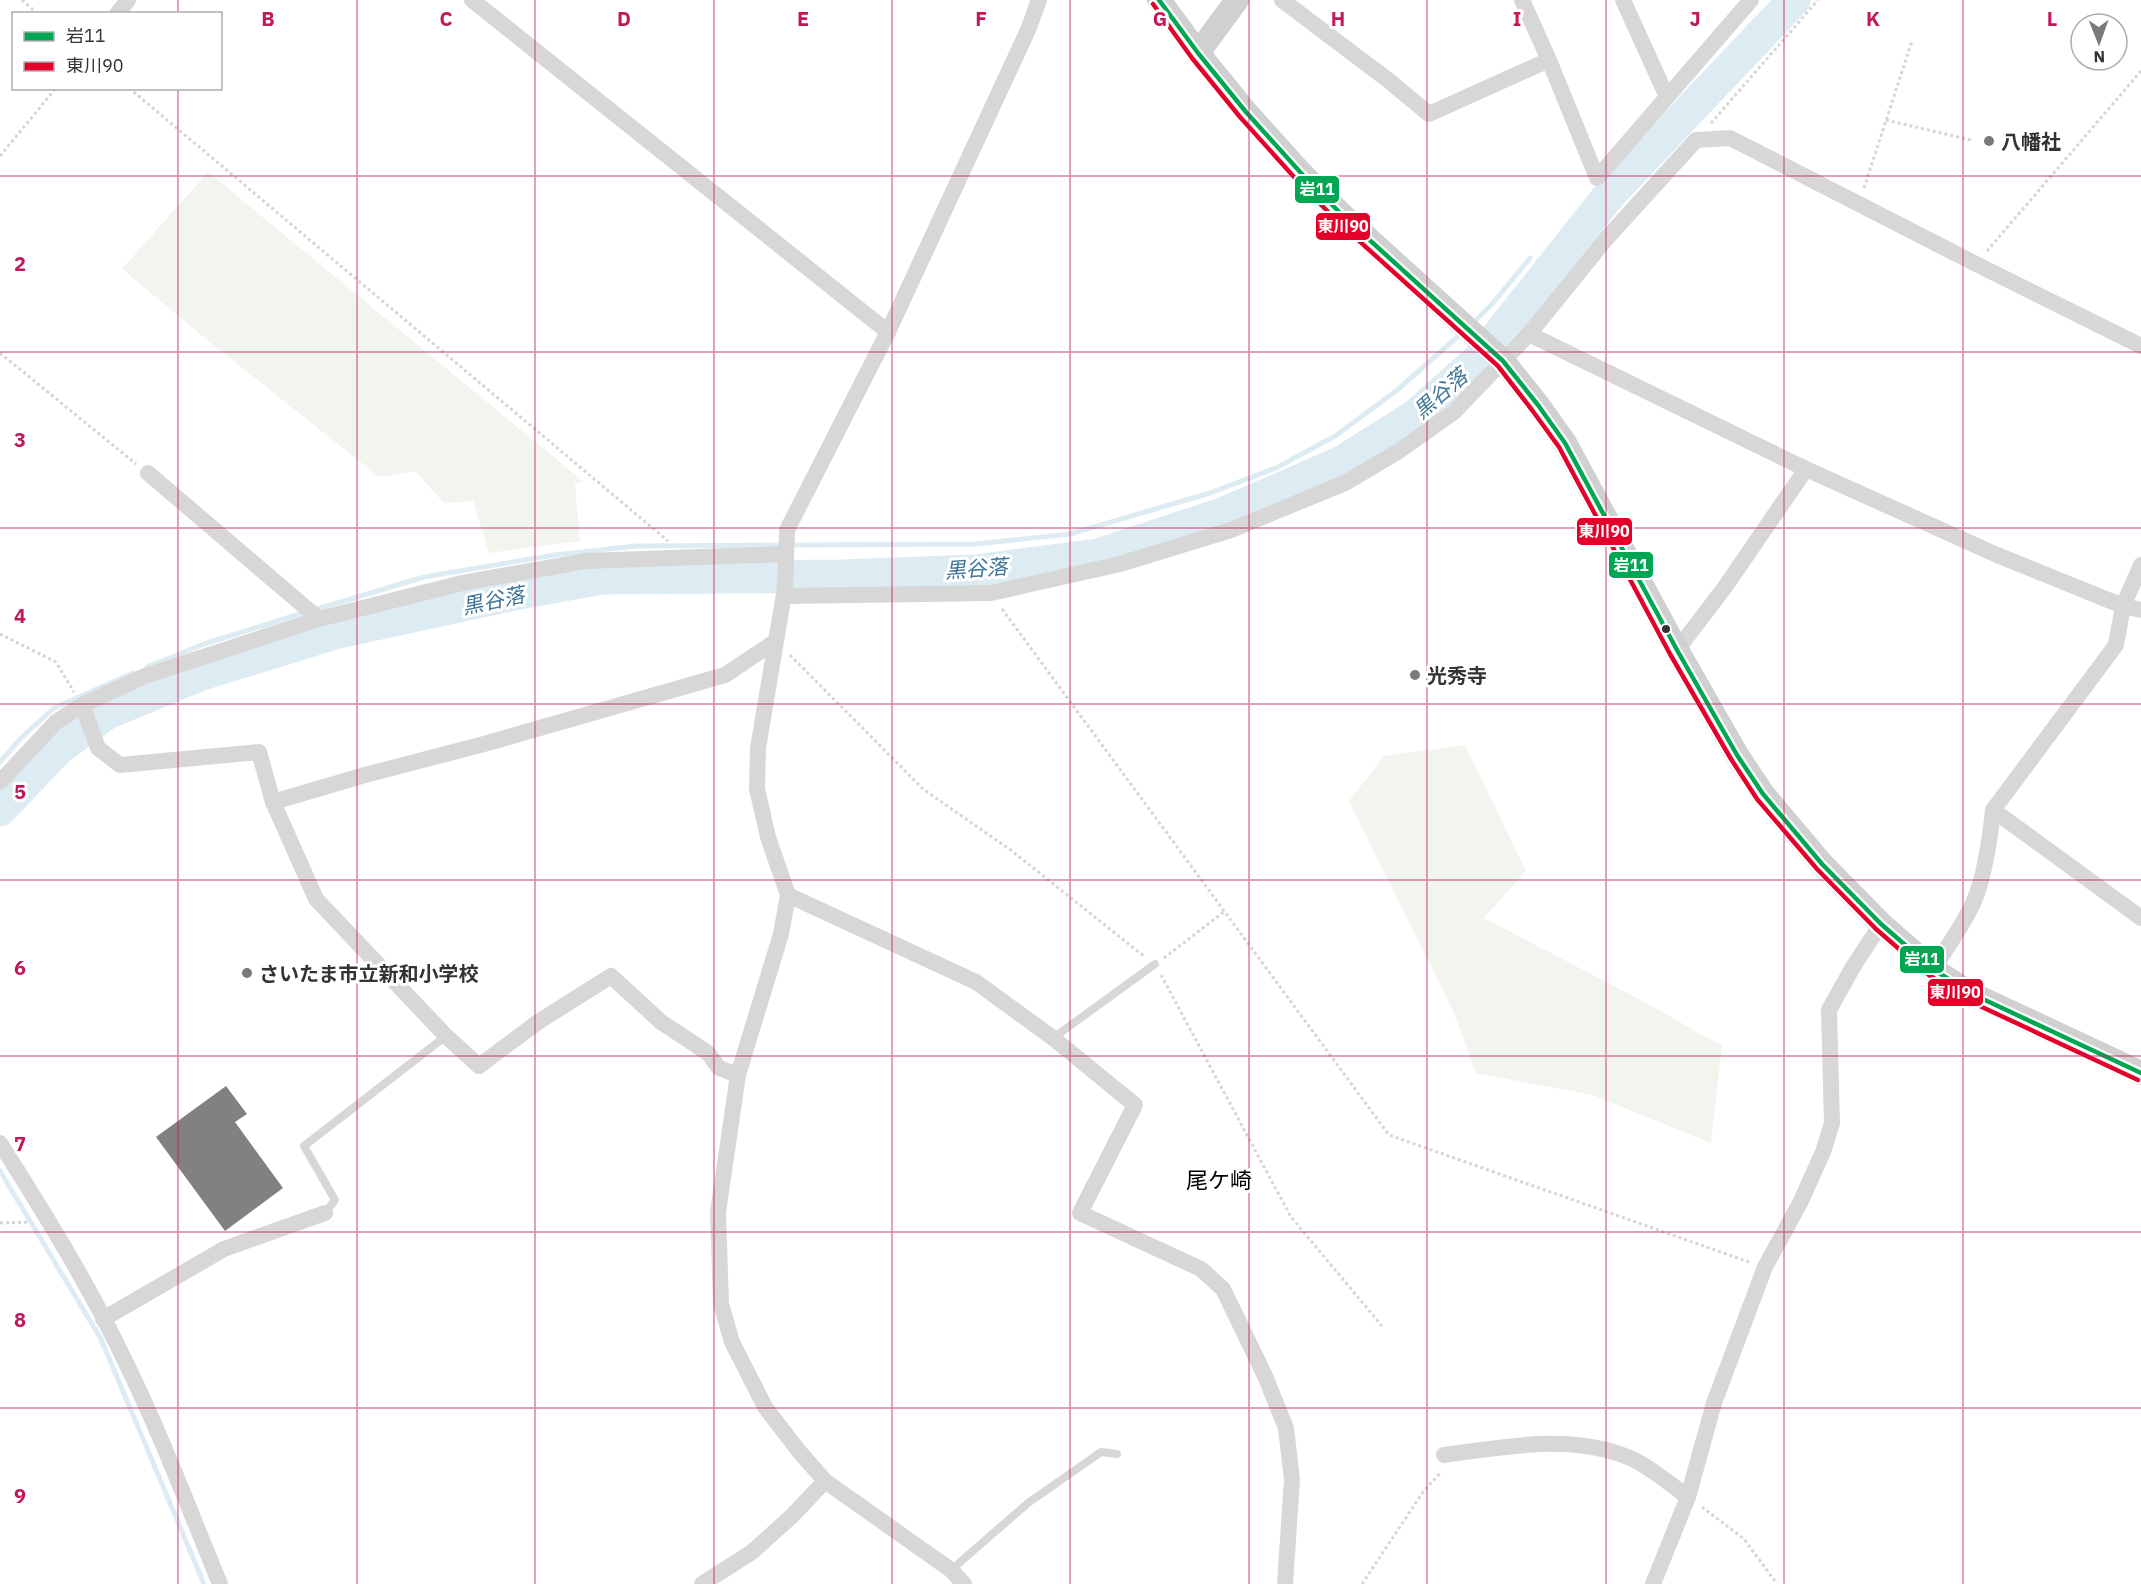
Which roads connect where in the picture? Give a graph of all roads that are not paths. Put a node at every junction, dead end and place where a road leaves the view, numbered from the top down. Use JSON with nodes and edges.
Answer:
{"nodes":[{"id":1,"x":128,"y":0,"type":"edge"},
{"id":2,"x":472,"y":0,"type":"edge"},
{"id":3,"x":1038,"y":0,"type":"edge"},
{"id":4,"x":1160,"y":0,"type":"edge"},
{"id":5,"x":1237,"y":0,"type":"edge"},
{"id":6,"x":1282,"y":0,"type":"edge"},
{"id":7,"x":1522,"y":0,"type":"edge"},
{"id":8,"x":1623,"y":0,"type":"edge"},
{"id":9,"x":1751,"y":0,"type":"edge"},
{"id":10,"x":119,"y":12,"type":"edge"},
{"id":11,"x":1198,"y":53,"type":"junction"},
{"id":12,"x":1549,"y":60,"type":"junction"},
{"id":13,"x":1666,"y":97,"type":"junction"},
{"id":14,"x":888,"y":332,"type":"junction"},
{"id":15,"x":1529,"y":334,"type":"junction"},
{"id":16,"x":2141,"y":346,"type":"edge"},
{"id":17,"x":1492,"y":352,"type":"junction"},
{"id":18,"x":1806,"y":469,"type":"junction"},
{"id":19,"x":148,"y":473,"type":"road end"},
{"id":20,"x":785,"y":559,"type":"junction"},
{"id":21,"x":2141,"y":565,"type":"edge"},
{"id":22,"x":784,"y":592,"type":"junction"},
{"id":23,"x":2123,"y":606,"type":"junction"},
{"id":24,"x":2141,"y":610,"type":"edge"},
{"id":25,"x":319,"y":619,"type":"junction"},
{"id":26,"x":776,"y":641,"type":"junction"},
{"id":27,"x":1677,"y":650,"type":"junction"},
{"id":28,"x":82,"y":705,"type":"junction"},
{"id":29,"x":0,"y":782,"type":"edge"},
{"id":30,"x":273,"y":802,"type":"junction"},
{"id":31,"x":1993,"y":810,"type":"junction"},
{"id":32,"x":788,"y":896,"type":"junction"},
{"id":33,"x":2141,"y":918,"type":"edge"},
{"id":34,"x":1881,"y":924,"type":"junction"},
{"id":35,"x":1155,"y":964,"type":"road end"},
{"id":36,"x":1933,"y":969,"type":"junction"},
{"id":37,"x":446,"y":1036,"type":"junction"},
{"id":38,"x":1053,"y":1038,"type":"junction"},
{"id":39,"x":2141,"y":1073,"type":"edge"},
{"id":40,"x":738,"y":1075,"type":"junction"},
{"id":41,"x":0,"y":1143,"type":"edge"},
{"id":42,"x":326,"y":1213,"type":"joint"},
{"id":43,"x":103,"y":1319,"type":"junction"},
{"id":44,"x":1117,"y":1454,"type":"dead end"},
{"id":45,"x":1444,"y":1455,"type":"road end"},
{"id":46,"x":825,"y":1481,"type":"junction"},
{"id":47,"x":1688,"y":1497,"type":"junction"},
{"id":48,"x":951,"y":1570,"type":"junction"},
{"id":49,"x":220,"y":1584,"type":"edge"},
{"id":50,"x":702,"y":1584,"type":"edge"},
{"id":51,"x":964,"y":1584,"type":"edge"},
{"id":52,"x":1285,"y":1584,"type":"edge"},
{"id":53,"x":1653,"y":1584,"type":"edge"}],
"edges":[{"from":1,"to":10,"type":"street"},
{"from":2,"to":14,"type":"street"},
{"from":3,"to":14,"type":"street"},
{"from":4,"to":11,"type":"main road"},
{"from":5,"to":11,"type":"main road"},
{"from":6,"to":12,"type":"street"},
{"from":7,"to":12,"type":"street"},
{"from":8,"to":13,"type":"street"},
{"from":9,"to":13,"type":"street"},
{"from":11,"to":17,"type":"main road"},
{"from":12,"to":13,"type":"street"},
{"from":14,"to":20,"type":"street"},
{"from":15,"to":16,"type":"street"},
{"from":15,"to":17,"type":"street"},
{"from":15,"to":18,"type":"street"},
{"from":17,"to":22,"type":"street"},
{"from":17,"to":27,"type":"main road"},
{"from":18,"to":23,"type":"street"},
{"from":18,"to":27,"type":"street"},
{"from":19,"to":25,"type":"street"},
{"from":20,"to":22,"type":"street"},
{"from":20,"to":25,"type":"street"},
{"from":21,"to":23,"type":"street"},
{"from":22,"to":26,"type":"street"},
{"from":23,"to":24,"type":"street"},
{"from":23,"to":31,"type":"street"},
{"from":25,"to":28,"type":"street"},
{"from":26,"to":30,"type":"street"},
{"from":26,"to":32,"type":"street"},
{"from":27,"to":34,"type":"main road"},
{"from":28,"to":29,"type":"street"},
{"from":28,"to":30,"type":"street"},
{"from":30,"to":37,"type":"street"},
{"from":31,"to":33,"type":"street"},
{"from":31,"to":36,"type":"street"},
{"from":32,"to":38,"type":"street"},
{"from":32,"to":40,"type":"street"},
{"from":34,"to":36,"type":"main road"},
{"from":34,"to":47,"type":"street"},
{"from":35,"to":38,"type":"lane"},
{"from":36,"to":39,"type":"main road"},
{"from":37,"to":40,"type":"street"},
{"from":37,"to":42,"type":"lane"},
{"from":38,"to":52,"type":"street"},
{"from":40,"to":46,"type":"street"},
{"from":41,"to":43,"type":"street"},
{"from":42,"to":43,"type":"street"},
{"from":43,"to":49,"type":"street"},
{"from":44,"to":48,"type":"lane"},
{"from":45,"to":47,"type":"street"},
{"from":46,"to":48,"type":"street"},
{"from":46,"to":50,"type":"street"},
{"from":47,"to":53,"type":"street"},
{"from":48,"to":51,"type":"street"}]}
